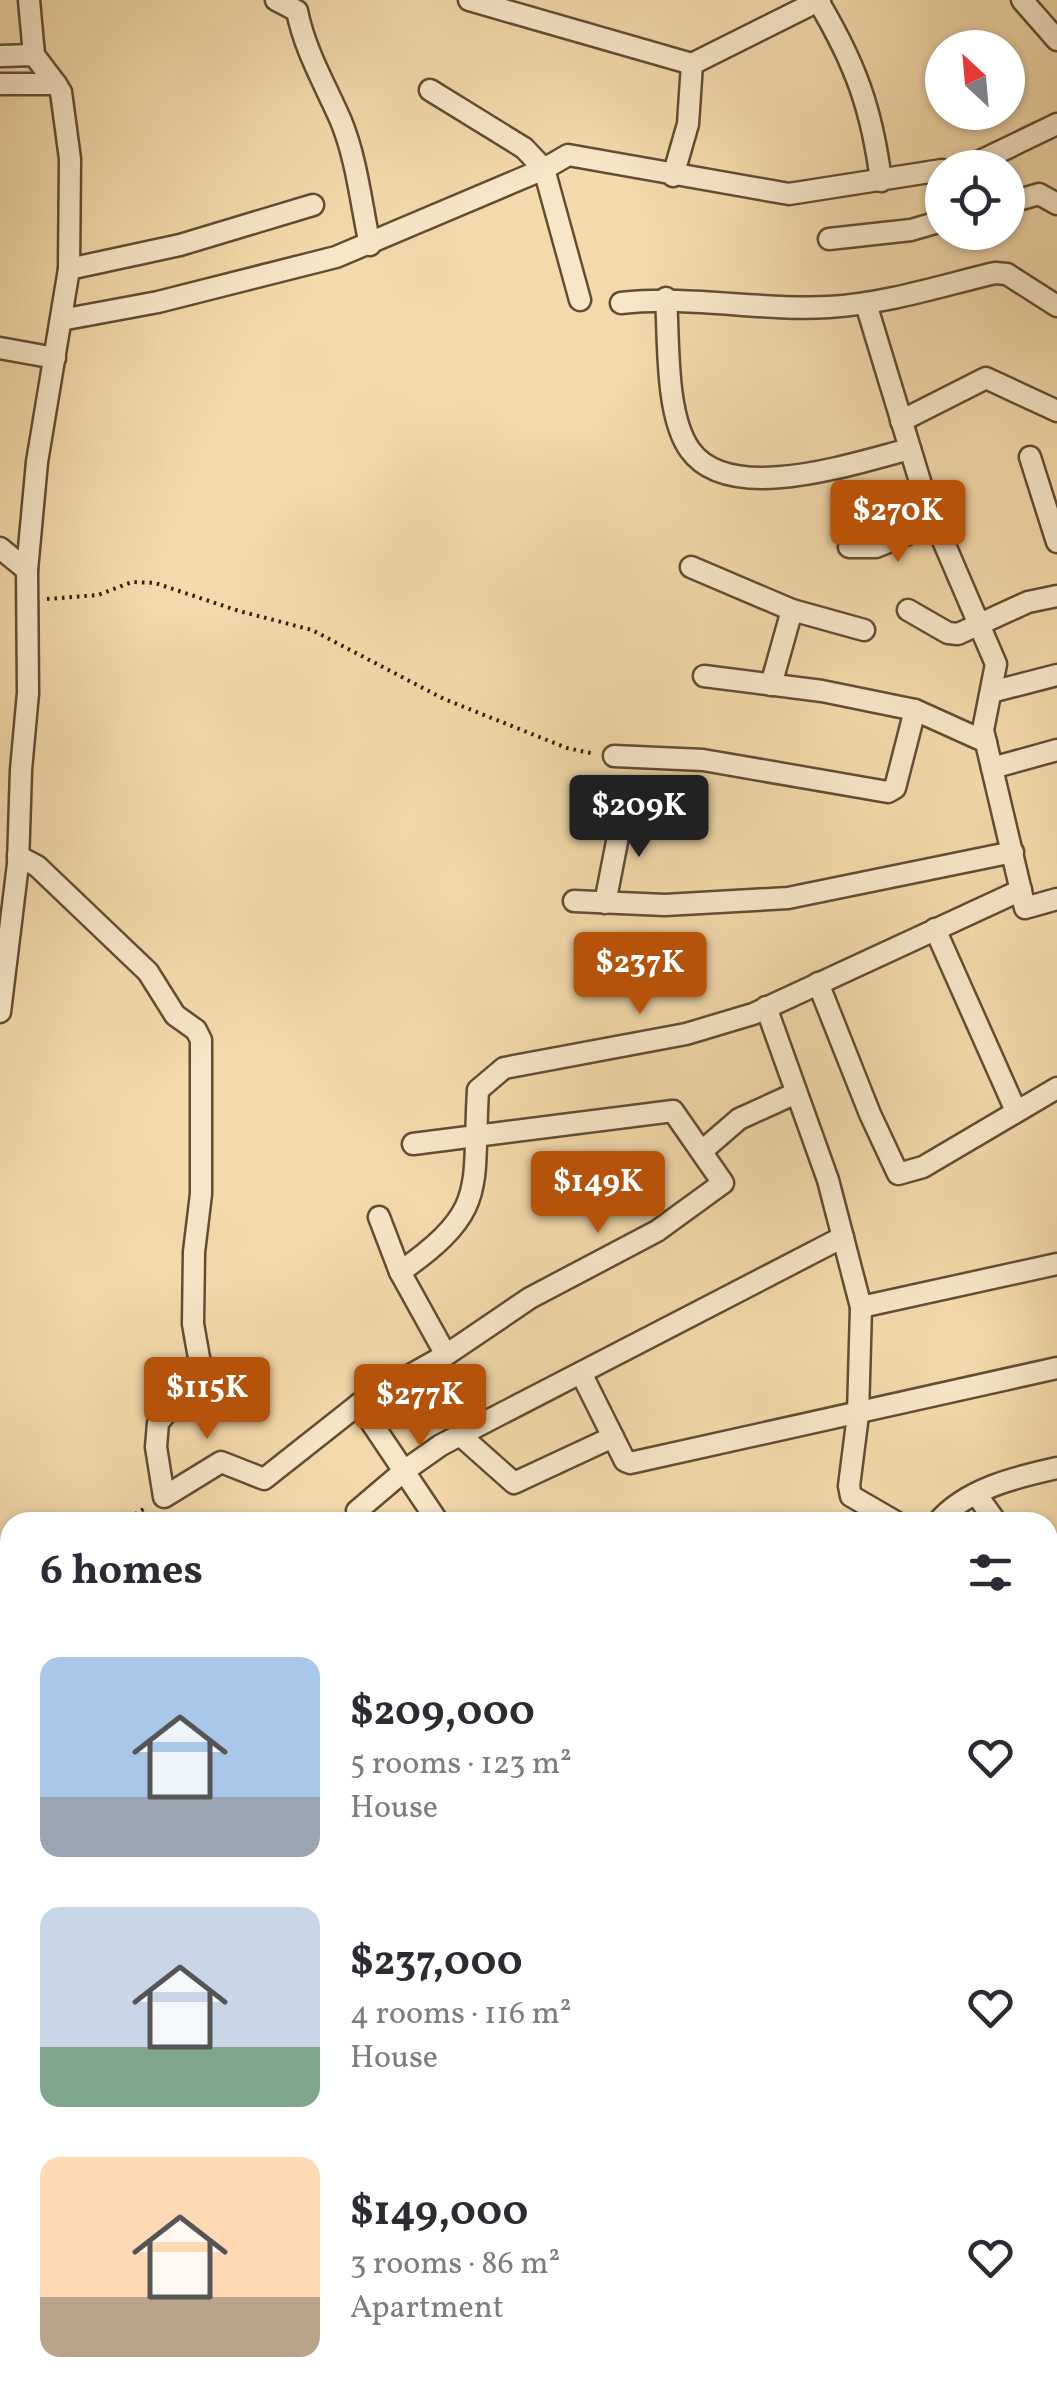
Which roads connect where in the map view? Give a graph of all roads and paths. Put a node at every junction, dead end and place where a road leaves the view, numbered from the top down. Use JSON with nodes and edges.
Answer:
{"nodes":[{"id":1,"x":29,"y":0,"type":"edge"},
{"id":2,"x":276,"y":0,"type":"edge"},
{"id":3,"x":469,"y":0,"type":"edge"},
{"id":4,"x":819,"y":0,"type":"edge"},
{"id":5,"x":1022,"y":0,"type":"edge"},
{"id":6,"x":793,"y":6,"type":"edge"},
{"id":7,"x":1057,"y":40,"type":"edge"},
{"id":8,"x":0,"y":56,"type":"edge"},
{"id":9,"x":36,"y":56,"type":"junction"},
{"id":10,"x":692,"y":64,"type":"junction"},
{"id":11,"x":53,"y":80,"type":"junction"},
{"id":12,"x":0,"y":84,"type":"edge"},
{"id":13,"x":430,"y":90,"type":"dead end"},
{"id":14,"x":1057,"y":124,"type":"edge"},
{"id":15,"x":998,"y":150,"type":"edge"},
{"id":16,"x":554,"y":163,"type":"junction"},
{"id":17,"x":925,"y":173,"type":"edge"},
{"id":18,"x":673,"y":176,"type":"junction"},
{"id":19,"x":881,"y":181,"type":"junction"},
{"id":20,"x":1025,"y":198,"type":"edge"},
{"id":21,"x":1057,"y":204,"type":"edge"},
{"id":22,"x":313,"y":205,"type":"dead end"},
{"id":23,"x":925,"y":226,"type":"edge"},
{"id":24,"x":828,"y":239,"type":"dead end"},
{"id":25,"x":370,"y":245,"type":"junction"},
{"id":26,"x":69,"y":269,"type":"junction"},
{"id":27,"x":666,"y":298,"type":"junction"},
{"id":28,"x":580,"y":300,"type":"dead end"},
{"id":29,"x":621,"y":303,"type":"dead end"},
{"id":30,"x":866,"y":304,"type":"junction"},
{"id":31,"x":1057,"y":306,"type":"edge"},
{"id":32,"x":61,"y":320,"type":"junction"},
{"id":33,"x":0,"y":348,"type":"edge"},
{"id":34,"x":55,"y":358,"type":"junction"},
{"id":35,"x":1057,"y":411,"type":"edge"},
{"id":36,"x":901,"y":422,"type":"junction"},
{"id":37,"x":910,"y":449,"type":"junction"},
{"id":38,"x":1030,"y":457,"type":"dead end"},
{"id":39,"x":936,"y":524,"type":"junction"},
{"id":40,"x":1057,"y":542,"type":"edge"},
{"id":41,"x":849,"y":546,"type":"dead end"},
{"id":42,"x":0,"y":548,"type":"edge"},
{"id":43,"x":691,"y":566,"type":"dead end"},
{"id":44,"x":27,"y":570,"type":"junction"},
{"id":45,"x":1057,"y":596,"type":"edge"},
{"id":46,"x":28,"y":600,"type":"junction"},
{"id":47,"x":792,"y":610,"type":"junction"},
{"id":48,"x":908,"y":610,"type":"dead end"},
{"id":49,"x":978,"y":624,"type":"junction"},
{"id":50,"x":864,"y":630,"type":"dead end"},
{"id":51,"x":1057,"y":675,"type":"edge"},
{"id":52,"x":704,"y":676,"type":"dead end"},
{"id":53,"x":771,"y":684,"type":"junction"},
{"id":54,"x":991,"y":692,"type":"junction"},
{"id":55,"x":915,"y":710,"type":"junction"},
{"id":56,"x":986,"y":742,"type":"junction"},
{"id":57,"x":1057,"y":750,"type":"edge"},
{"id":58,"x":614,"y":756,"type":"joint"},
{"id":59,"x":992,"y":768,"type":"junction"},
{"id":60,"x":624,"y":806,"type":"dead end"},
{"id":61,"x":1013,"y":852,"type":"junction"},
{"id":62,"x":18,"y":856,"type":"junction"},
{"id":63,"x":1021,"y":890,"type":"junction"},
{"id":64,"x":1057,"y":899,"type":"edge"},
{"id":65,"x":574,"y":901,"type":"dead end"},
{"id":66,"x":606,"y":903,"type":"junction"},
{"id":67,"x":936,"y":929,"type":"junction"},
{"id":68,"x":818,"y":983,"type":"junction"},
{"id":69,"x":766,"y":1008,"type":"junction"},
{"id":70,"x":0,"y":1012,"type":"edge"},
{"id":71,"x":1057,"y":1088,"type":"edge"},
{"id":72,"x":794,"y":1094,"type":"junction"},
{"id":73,"x":1016,"y":1112,"type":"junction"},
{"id":74,"x":476,"y":1136,"type":"junction"},
{"id":75,"x":413,"y":1144,"type":"dead end"},
{"id":76,"x":702,"y":1151,"type":"junction"},
{"id":77,"x":379,"y":1217,"type":"dead end"},
{"id":78,"x":843,"y":1237,"type":"junction"},
{"id":79,"x":1057,"y":1264,"type":"edge"},
{"id":80,"x":400,"y":1272,"type":"junction"},
{"id":81,"x":861,"y":1307,"type":"junction"},
{"id":82,"x":446,"y":1356,"type":"junction"},
{"id":83,"x":1057,"y":1368,"type":"edge"},
{"id":84,"x":580,"y":1373,"type":"junction"},
{"id":85,"x":359,"y":1404,"type":"junction"},
{"id":86,"x":858,"y":1415,"type":"junction"},
{"id":87,"x":460,"y":1436,"type":"junction"},
{"id":88,"x":612,"y":1436,"type":"junction"},
{"id":89,"x":1057,"y":1468,"type":"edge"},
{"id":90,"x":404,"y":1470,"type":"junction"},
{"id":91,"x":976,"y":1494,"type":"junction"},
{"id":92,"x":164,"y":1497,"type":"junction"},
{"id":93,"x":357,"y":1511,"type":"dead end"},
{"id":94,"x":139,"y":1512,"type":"edge"},
{"id":95,"x":431,"y":1512,"type":"edge"},
{"id":96,"x":879,"y":1512,"type":"edge"},
{"id":97,"x":947,"y":1512,"type":"edge"},
{"id":98,"x":989,"y":1512,"type":"edge"}],
"edges":[{"from":1,"to":9,"type":"street"},
{"from":2,"to":25,"type":"street"},
{"from":3,"to":10,"type":"street"},
{"from":4,"to":6,"type":"street"},
{"from":4,"to":19,"type":"street"},
{"from":5,"to":7,"type":"street"},
{"from":6,"to":10,"type":"street"},
{"from":8,"to":9,"type":"street"},
{"from":9,"to":11,"type":"street"},
{"from":10,"to":18,"type":"street"},
{"from":11,"to":12,"type":"street"},
{"from":11,"to":26,"type":"street"},
{"from":13,"to":16,"type":"street"},
{"from":14,"to":15,"type":"street"},
{"from":16,"to":18,"type":"street"},
{"from":16,"to":25,"type":"street"},
{"from":16,"to":28,"type":"street"},
{"from":17,"to":19,"type":"street"},
{"from":18,"to":19,"type":"street"},
{"from":20,"to":21,"type":"street"},
{"from":22,"to":26,"type":"street"},
{"from":23,"to":24,"type":"street"},
{"from":25,"to":32,"type":"street"},
{"from":26,"to":32,"type":"street"},
{"from":27,"to":29,"type":"street"},
{"from":27,"to":30,"type":"street"},
{"from":27,"to":37,"type":"street"},
{"from":30,"to":31,"type":"street"},
{"from":30,"to":36,"type":"street"},
{"from":32,"to":34,"type":"street"},
{"from":33,"to":34,"type":"street"},
{"from":34,"to":44,"type":"street"},
{"from":35,"to":36,"type":"street"},
{"from":36,"to":37,"type":"street"},
{"from":37,"to":39,"type":"street"},
{"from":38,"to":40,"type":"street"},
{"from":39,"to":41,"type":"street"},
{"from":39,"to":49,"type":"street"},
{"from":42,"to":44,"type":"street"},
{"from":43,"to":47,"type":"street"},
{"from":44,"to":46,"type":"street"},
{"from":45,"to":49,"type":"street"},
{"from":46,"to":58,"type":"path"},
{"from":46,"to":62,"type":"street"},
{"from":47,"to":50,"type":"street"},
{"from":47,"to":53,"type":"street"},
{"from":48,"to":49,"type":"street"},
{"from":49,"to":54,"type":"street"},
{"from":51,"to":54,"type":"street"},
{"from":52,"to":53,"type":"street"},
{"from":53,"to":55,"type":"street"},
{"from":54,"to":56,"type":"street"},
{"from":55,"to":56,"type":"street"},
{"from":55,"to":58,"type":"street"},
{"from":56,"to":59,"type":"street"},
{"from":57,"to":59,"type":"street"},
{"from":59,"to":61,"type":"street"},
{"from":60,"to":66,"type":"street"},
{"from":61,"to":63,"type":"street"},
{"from":61,"to":66,"type":"street"},
{"from":62,"to":70,"type":"street"},
{"from":62,"to":92,"type":"street"},
{"from":63,"to":64,"type":"street"},
{"from":63,"to":67,"type":"street"},
{"from":65,"to":66,"type":"street"},
{"from":67,"to":68,"type":"street"},
{"from":67,"to":73,"type":"street"},
{"from":68,"to":69,"type":"street"},
{"from":68,"to":73,"type":"street"},
{"from":69,"to":72,"type":"street"},
{"from":69,"to":74,"type":"street"},
{"from":71,"to":73,"type":"street"},
{"from":72,"to":76,"type":"street"},
{"from":72,"to":78,"type":"street"},
{"from":74,"to":75,"type":"street"},
{"from":74,"to":76,"type":"street"},
{"from":74,"to":80,"type":"street"},
{"from":76,"to":82,"type":"street"},
{"from":77,"to":80,"type":"street"},
{"from":78,"to":81,"type":"street"},
{"from":78,"to":84,"type":"street"},
{"from":79,"to":81,"type":"street"},
{"from":80,"to":82,"type":"street"},
{"from":81,"to":86,"type":"street"},
{"from":82,"to":85,"type":"street"},
{"from":83,"to":86,"type":"street"},
{"from":84,"to":87,"type":"street"},
{"from":84,"to":88,"type":"street"},
{"from":85,"to":90,"type":"street"},
{"from":85,"to":92,"type":"street"},
{"from":86,"to":88,"type":"street"},
{"from":86,"to":96,"type":"street"},
{"from":87,"to":88,"type":"street"},
{"from":87,"to":90,"type":"street"},
{"from":89,"to":91,"type":"street"},
{"from":90,"to":93,"type":"street"},
{"from":90,"to":95,"type":"street"},
{"from":91,"to":97,"type":"street"},
{"from":91,"to":98,"type":"street"},
{"from":92,"to":94,"type":"path"}]}
